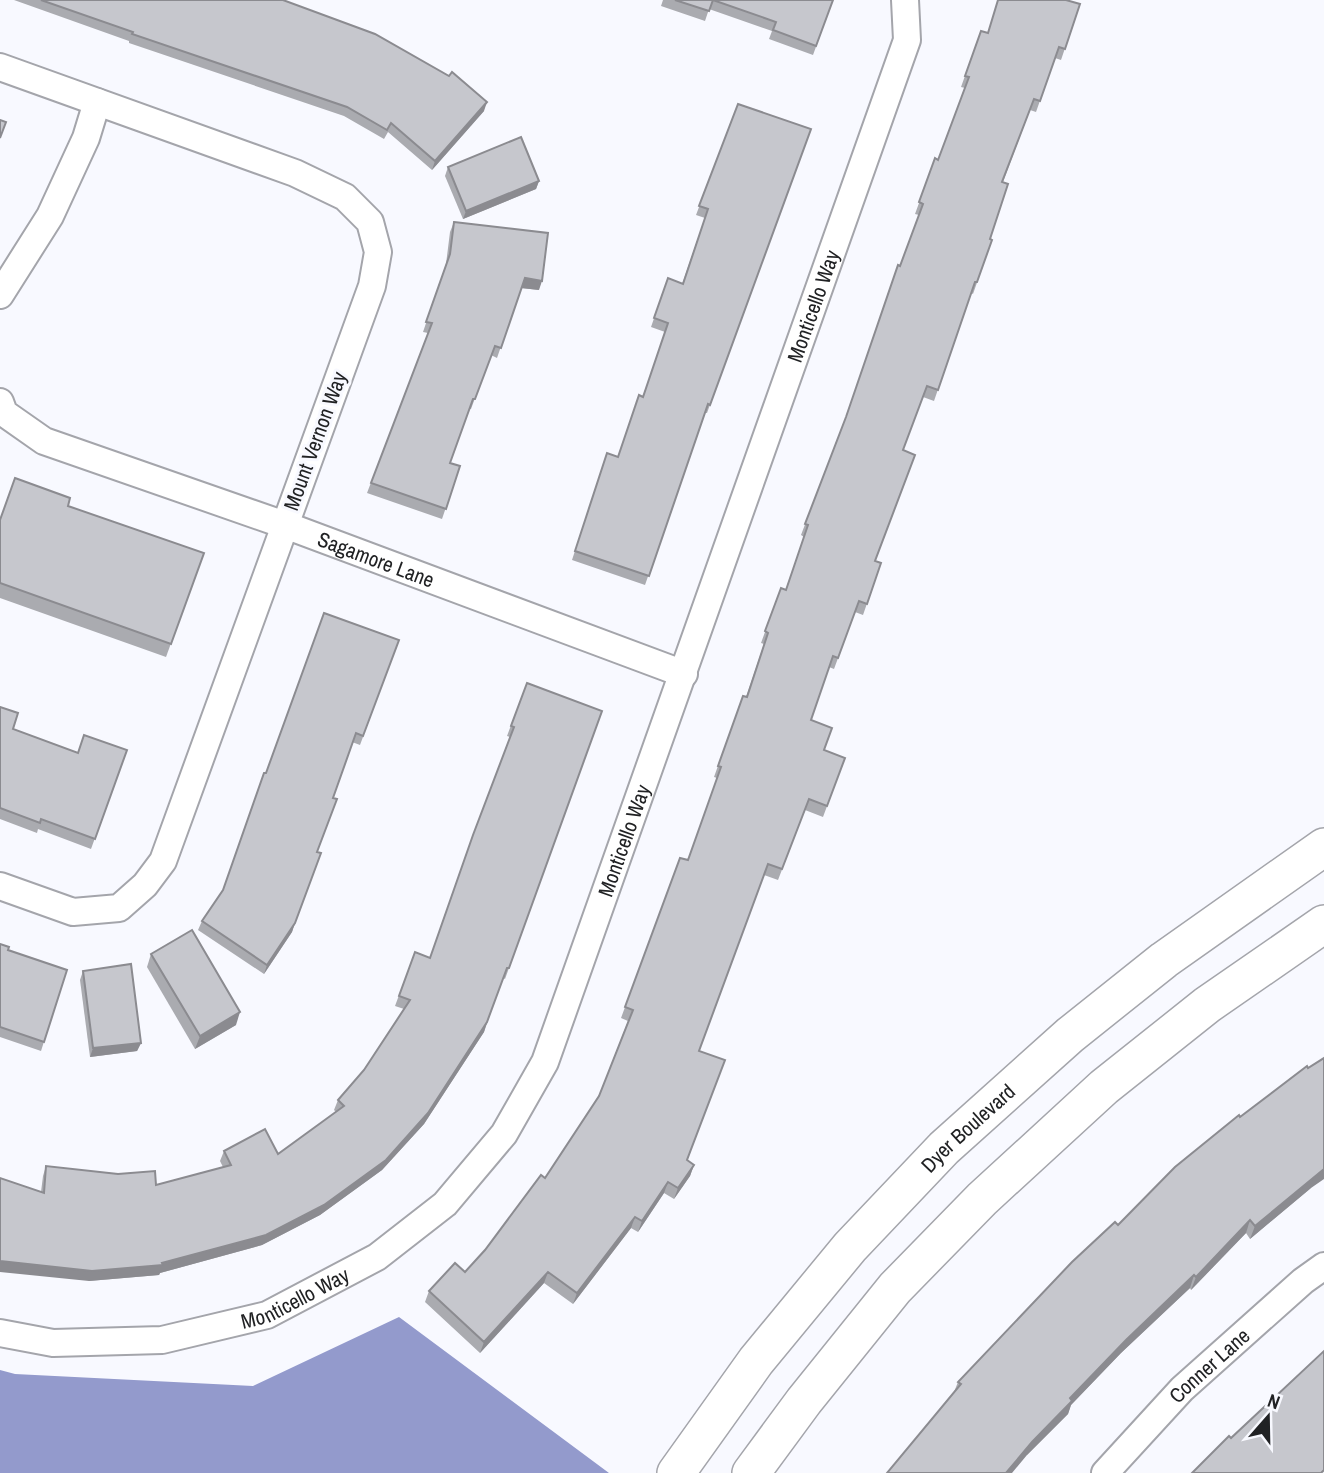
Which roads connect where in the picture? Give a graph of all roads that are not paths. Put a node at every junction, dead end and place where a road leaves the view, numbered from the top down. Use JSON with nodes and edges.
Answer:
{"nodes":[{"id":1,"x":905,"y":0,"type":"edge"},
{"id":2,"x":0,"y":67,"type":"edge"},
{"id":3,"x":97,"y":102,"type":"junction"},
{"id":4,"x":0,"y":295,"type":"edge"},
{"id":5,"x":0,"y":402,"type":"edge"},
{"id":6,"x":285,"y":525,"type":"junction"},
{"id":7,"x":684,"y":674,"type":"junction"},
{"id":8,"x":1324,"y":847,"type":"edge"},
{"id":9,"x":0,"y":886,"type":"edge"},
{"id":10,"x":1324,"y":924,"type":"edge"},
{"id":11,"x":1324,"y":1266,"type":"edge"},
{"id":12,"x":0,"y":1333,"type":"edge"},
{"id":13,"x":676,"y":1473,"type":"edge"},
{"id":14,"x":751,"y":1473,"type":"edge"},
{"id":15,"x":1105,"y":1473,"type":"edge"}],
"edges":[{"from":1,"to":7,"type":"street","name":"Monticello Way"},
{"from":2,"to":3,"type":"street","name":"Mount Vernon Way"},
{"from":3,"to":4,"type":"street"},
{"from":3,"to":6,"type":"street","name":"Mount Vernon Way"},
{"from":5,"to":6,"type":"street","name":"Sagamore Lane"},
{"from":6,"to":7,"type":"street","name":"Sagamore Lane"},
{"from":6,"to":9,"type":"street","name":"Mount Vernon Way"},
{"from":7,"to":12,"type":"street","name":"Monticello Way"},
{"from":8,"to":13,"type":"main road","name":"Dyer Boulevard"},
{"from":10,"to":14,"type":"main road"},
{"from":11,"to":15,"type":"street","name":"Conner Lane"}]}
